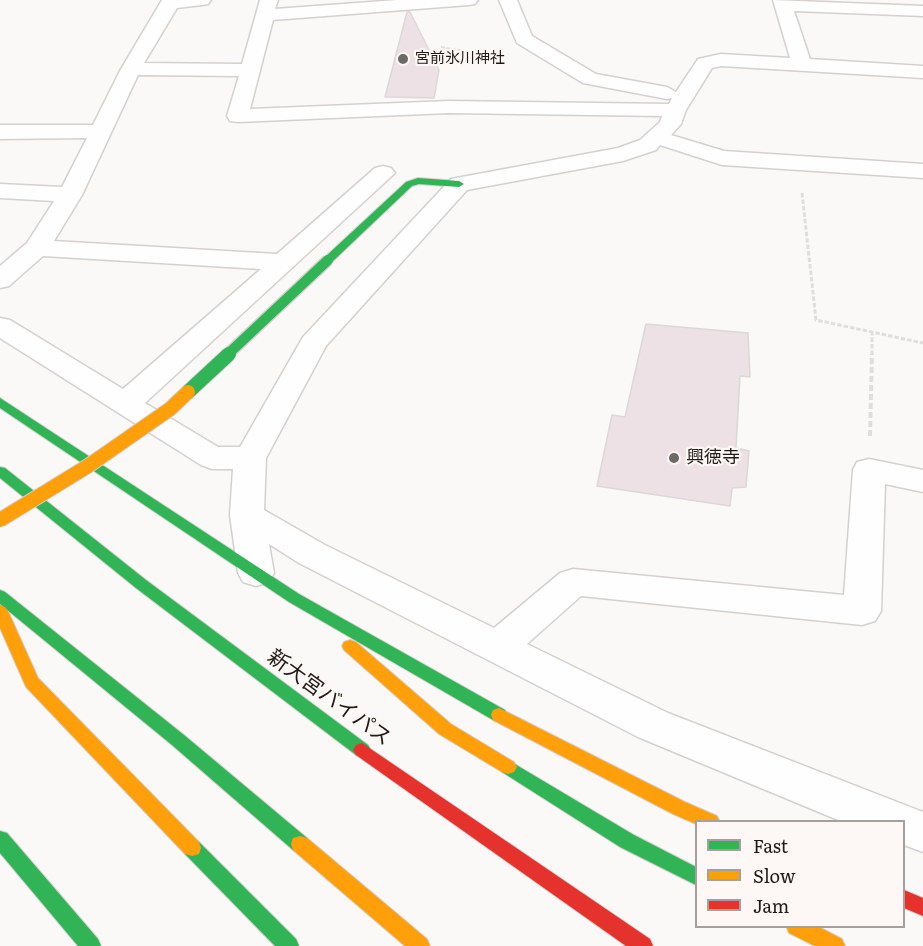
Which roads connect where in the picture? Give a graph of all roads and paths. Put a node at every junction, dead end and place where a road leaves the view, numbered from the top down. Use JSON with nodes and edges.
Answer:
{"nodes":[{"id":1,"x":202,"y":0,"type":"edge"},
{"id":2,"x":469,"y":0,"type":"edge"},
{"id":3,"x":508,"y":0,"type":"edge"},
{"id":4,"x":171,"y":2,"type":"edge"},
{"id":5,"x":783,"y":3,"type":"edge"},
{"id":6,"x":267,"y":7,"type":"edge"},
{"id":7,"x":923,"y":11,"type":"edge"},
{"id":8,"x":802,"y":65,"type":"junction"},
{"id":9,"x":130,"y":69,"type":"junction"},
{"id":10,"x":250,"y":70,"type":"junction"},
{"id":11,"x":923,"y":72,"type":"edge"},
{"id":12,"x":679,"y":103,"type":"junction"},
{"id":13,"x":101,"y":131,"type":"junction"},
{"id":14,"x":0,"y":132,"type":"edge"},
{"id":15,"x":656,"y":137,"type":"junction"},
{"id":16,"x":798,"y":163,"type":"junction"},
{"id":17,"x":923,"y":171,"type":"edge"},
{"id":18,"x":383,"y":173,"type":"dead end"},
{"id":19,"x":459,"y":184,"type":"junction"},
{"id":20,"x":0,"y":191,"type":"edge"},
{"id":21,"x":70,"y":195,"type":"junction"},
{"id":22,"x":37,"y":248,"type":"junction"},
{"id":23,"x":283,"y":262,"type":"junction"},
{"id":24,"x":0,"y":280,"type":"edge"},
{"id":25,"x":0,"y":326,"type":"edge"},
{"id":26,"x":872,"y":332,"type":"junction"},
{"id":27,"x":923,"y":343,"type":"edge"},
{"id":28,"x":0,"y":402,"type":"edge"},
{"id":29,"x":124,"y":405,"type":"junction"},
{"id":30,"x":250,"y":458,"type":"junction"},
{"id":31,"x":869,"y":470,"type":"junction"},
{"id":32,"x":0,"y":471,"type":"edge"},
{"id":33,"x":923,"y":482,"type":"edge"},
{"id":34,"x":247,"y":515,"type":"junction"},
{"id":35,"x":0,"y":520,"type":"edge"},
{"id":36,"x":256,"y":573,"type":"junction"},
{"id":37,"x":0,"y":596,"type":"edge"},
{"id":38,"x":294,"y":598,"type":"junction"},
{"id":39,"x":0,"y":611,"type":"edge"},
{"id":40,"x":498,"y":647,"type":"junction"},
{"id":41,"x":706,"y":820,"type":"edge"},
{"id":42,"x":889,"y":820,"type":"edge"},
{"id":43,"x":905,"y":826,"type":"edge"},
{"id":44,"x":923,"y":832,"type":"edge"},
{"id":45,"x":0,"y":839,"type":"edge"},
{"id":46,"x":695,"y":875,"type":"edge"},
{"id":47,"x":905,"y":900,"type":"edge"},
{"id":48,"x":923,"y":907,"type":"edge"},
{"id":49,"x":798,"y":928,"type":"edge"},
{"id":50,"x":91,"y":946,"type":"edge"},
{"id":51,"x":289,"y":946,"type":"edge"},
{"id":52,"x":420,"y":946,"type":"edge"},
{"id":53,"x":643,"y":946,"type":"edge"},
{"id":54,"x":835,"y":946,"type":"edge"}],
"edges":[{"from":1,"to":4,"type":"street"},
{"from":2,"to":6,"type":"street"},
{"from":3,"to":12,"type":"street"},
{"from":4,"to":9,"type":"street"},
{"from":5,"to":7,"type":"street"},
{"from":5,"to":8,"type":"street"},
{"from":6,"to":10,"type":"street"},
{"from":8,"to":11,"type":"street"},
{"from":8,"to":12,"type":"street"},
{"from":9,"to":10,"type":"street"},
{"from":9,"to":13,"type":"street"},
{"from":10,"to":12,"type":"street"},
{"from":12,"to":15,"type":"street"},
{"from":13,"to":14,"type":"street"},
{"from":13,"to":21,"type":"street"},
{"from":15,"to":16,"type":"street"},
{"from":15,"to":19,"type":"street"},
{"from":16,"to":17,"type":"street"},
{"from":16,"to":26,"type":"path"},
{"from":18,"to":23,"type":"street"},
{"from":19,"to":30,"type":"street"},
{"from":19,"to":35,"type":"main road","bridge":true},
{"from":20,"to":21,"type":"street"},
{"from":21,"to":22,"type":"street"},
{"from":22,"to":23,"type":"street"},
{"from":22,"to":24,"type":"street"},
{"from":23,"to":29,"type":"street"},
{"from":25,"to":29,"type":"street"},
{"from":26,"to":27,"type":"path"},
{"from":26,"to":31,"type":"path"},
{"from":28,"to":36,"type":"main road"},
{"from":29,"to":30,"type":"street"},
{"from":30,"to":34,"type":"street"},
{"from":31,"to":33,"type":"street"},
{"from":31,"to":40,"type":"street"},
{"from":32,"to":53,"type":"main road","name":"新大宮バイパス"},
{"from":34,"to":36,"type":"street"},
{"from":34,"to":40,"type":"street"},
{"from":36,"to":38,"type":"main road"},
{"from":37,"to":52,"type":"main road"},
{"from":38,"to":41,"type":"main road"},
{"from":38,"to":46,"type":"main road"},
{"from":39,"to":51,"type":"main road"},
{"from":40,"to":42,"type":"street"},
{"from":43,"to":44,"type":"street"},
{"from":45,"to":50,"type":"main road"},
{"from":47,"to":48,"type":"main road"},
{"from":49,"to":54,"type":"main road"}]}
